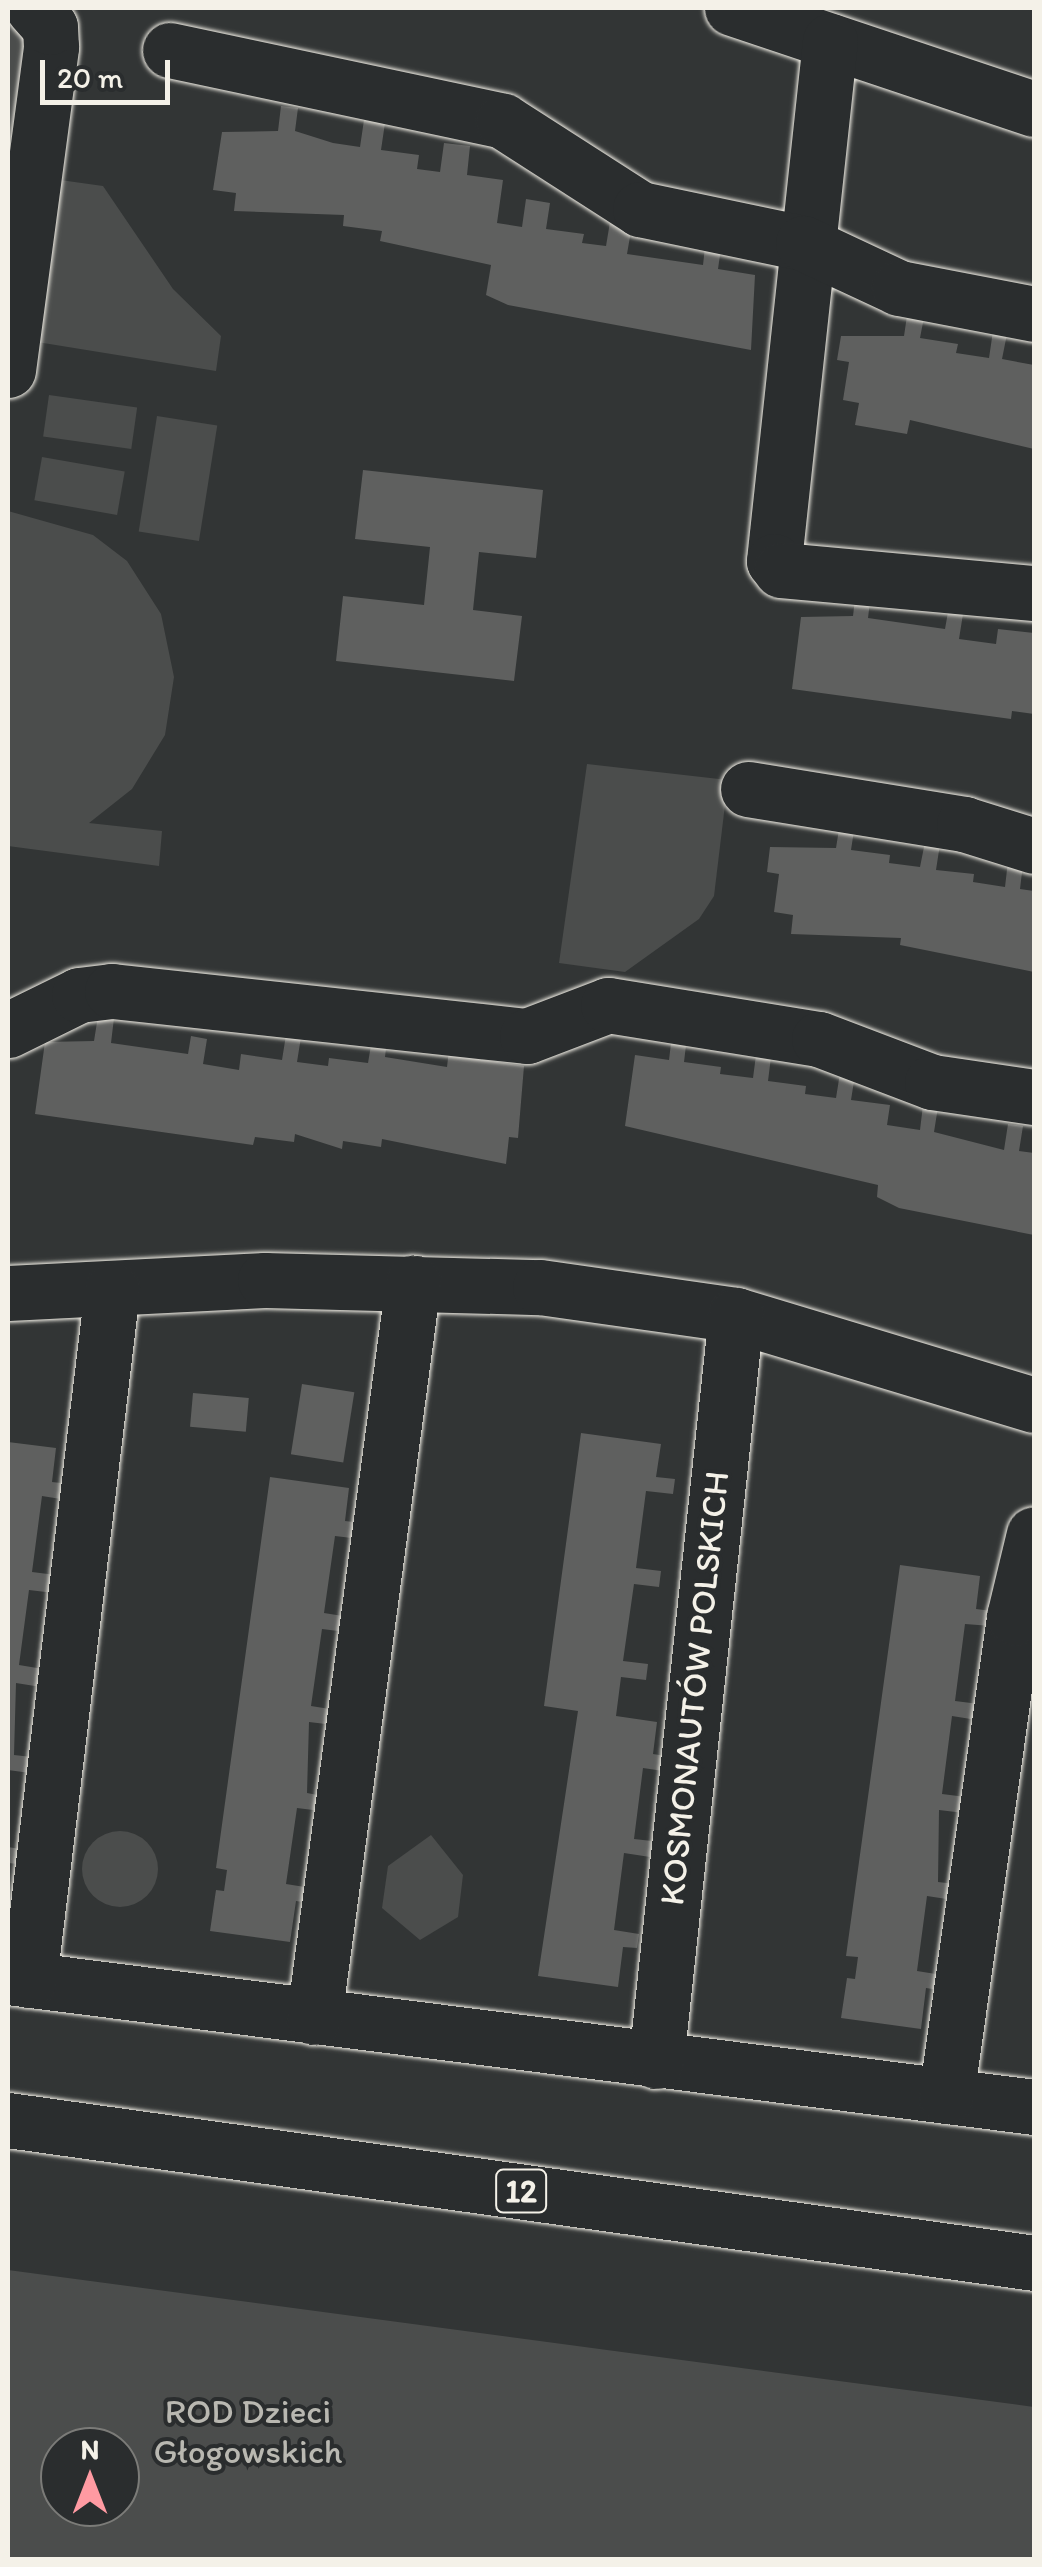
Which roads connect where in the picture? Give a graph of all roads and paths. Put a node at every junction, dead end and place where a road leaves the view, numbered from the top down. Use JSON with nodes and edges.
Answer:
{"nodes":[{"id":1,"x":33,"y":8,"type":"edge"},
{"id":2,"x":736,"y":8,"type":"edge"},
{"id":3,"x":830,"y":41,"type":"junction"},
{"id":4,"x":170,"y":50,"type":"dead end"},
{"id":5,"x":1034,"y":109,"type":"edge"},
{"id":6,"x":803,"y":243,"type":"junction"},
{"id":7,"x":1034,"y":314,"type":"edge"},
{"id":8,"x":8,"y":370,"type":"edge"},
{"id":9,"x":1034,"y":592,"type":"edge"},
{"id":10,"x":748,"y":788,"type":"dead end"},
{"id":11,"x":1034,"y":846,"type":"edge"},
{"id":12,"x":8,"y":1030,"type":"edge"},
{"id":13,"x":1034,"y":1098,"type":"edge"},
{"id":14,"x":413,"y":1283,"type":"junction"},
{"id":15,"x":112,"y":1290,"type":"junction"},
{"id":16,"x":8,"y":1294,"type":"edge"},
{"id":17,"x":736,"y":1315,"type":"junction"},
{"id":18,"x":1034,"y":1405,"type":"edge"},
{"id":19,"x":1034,"y":1534,"type":"edge"},
{"id":20,"x":18,"y":1978,"type":"edge"},
{"id":21,"x":314,"y":2018,"type":"junction"},
{"id":22,"x":656,"y":2061,"type":"junction"},
{"id":23,"x":946,"y":2096,"type":"junction"},
{"id":24,"x":1034,"y":2107,"type":"edge"},
{"id":25,"x":8,"y":2120,"type":"edge"},
{"id":26,"x":1034,"y":2262,"type":"edge"}],
"edges":[{"from":1,"to":8,"type":"street"},
{"from":2,"to":3,"type":"street"},
{"from":3,"to":5,"type":"street"},
{"from":3,"to":6,"type":"street"},
{"from":4,"to":6,"type":"street"},
{"from":6,"to":7,"type":"street"},
{"from":6,"to":9,"type":"street"},
{"from":10,"to":11,"type":"street"},
{"from":12,"to":13,"type":"street"},
{"from":14,"to":15,"type":"street"},
{"from":14,"to":17,"type":"street"},
{"from":14,"to":21,"type":"street"},
{"from":15,"to":16,"type":"street"},
{"from":15,"to":20,"type":"street"},
{"from":17,"to":18,"type":"street"},
{"from":17,"to":22,"type":"street","name":"KOSMONAUTÓW POLSKICH"},
{"from":19,"to":23,"type":"street"},
{"from":20,"to":21,"type":"street"},
{"from":21,"to":22,"type":"street"},
{"from":22,"to":23,"type":"street"},
{"from":23,"to":24,"type":"street"},
{"from":25,"to":26,"type":"street","number":"12"}]}
